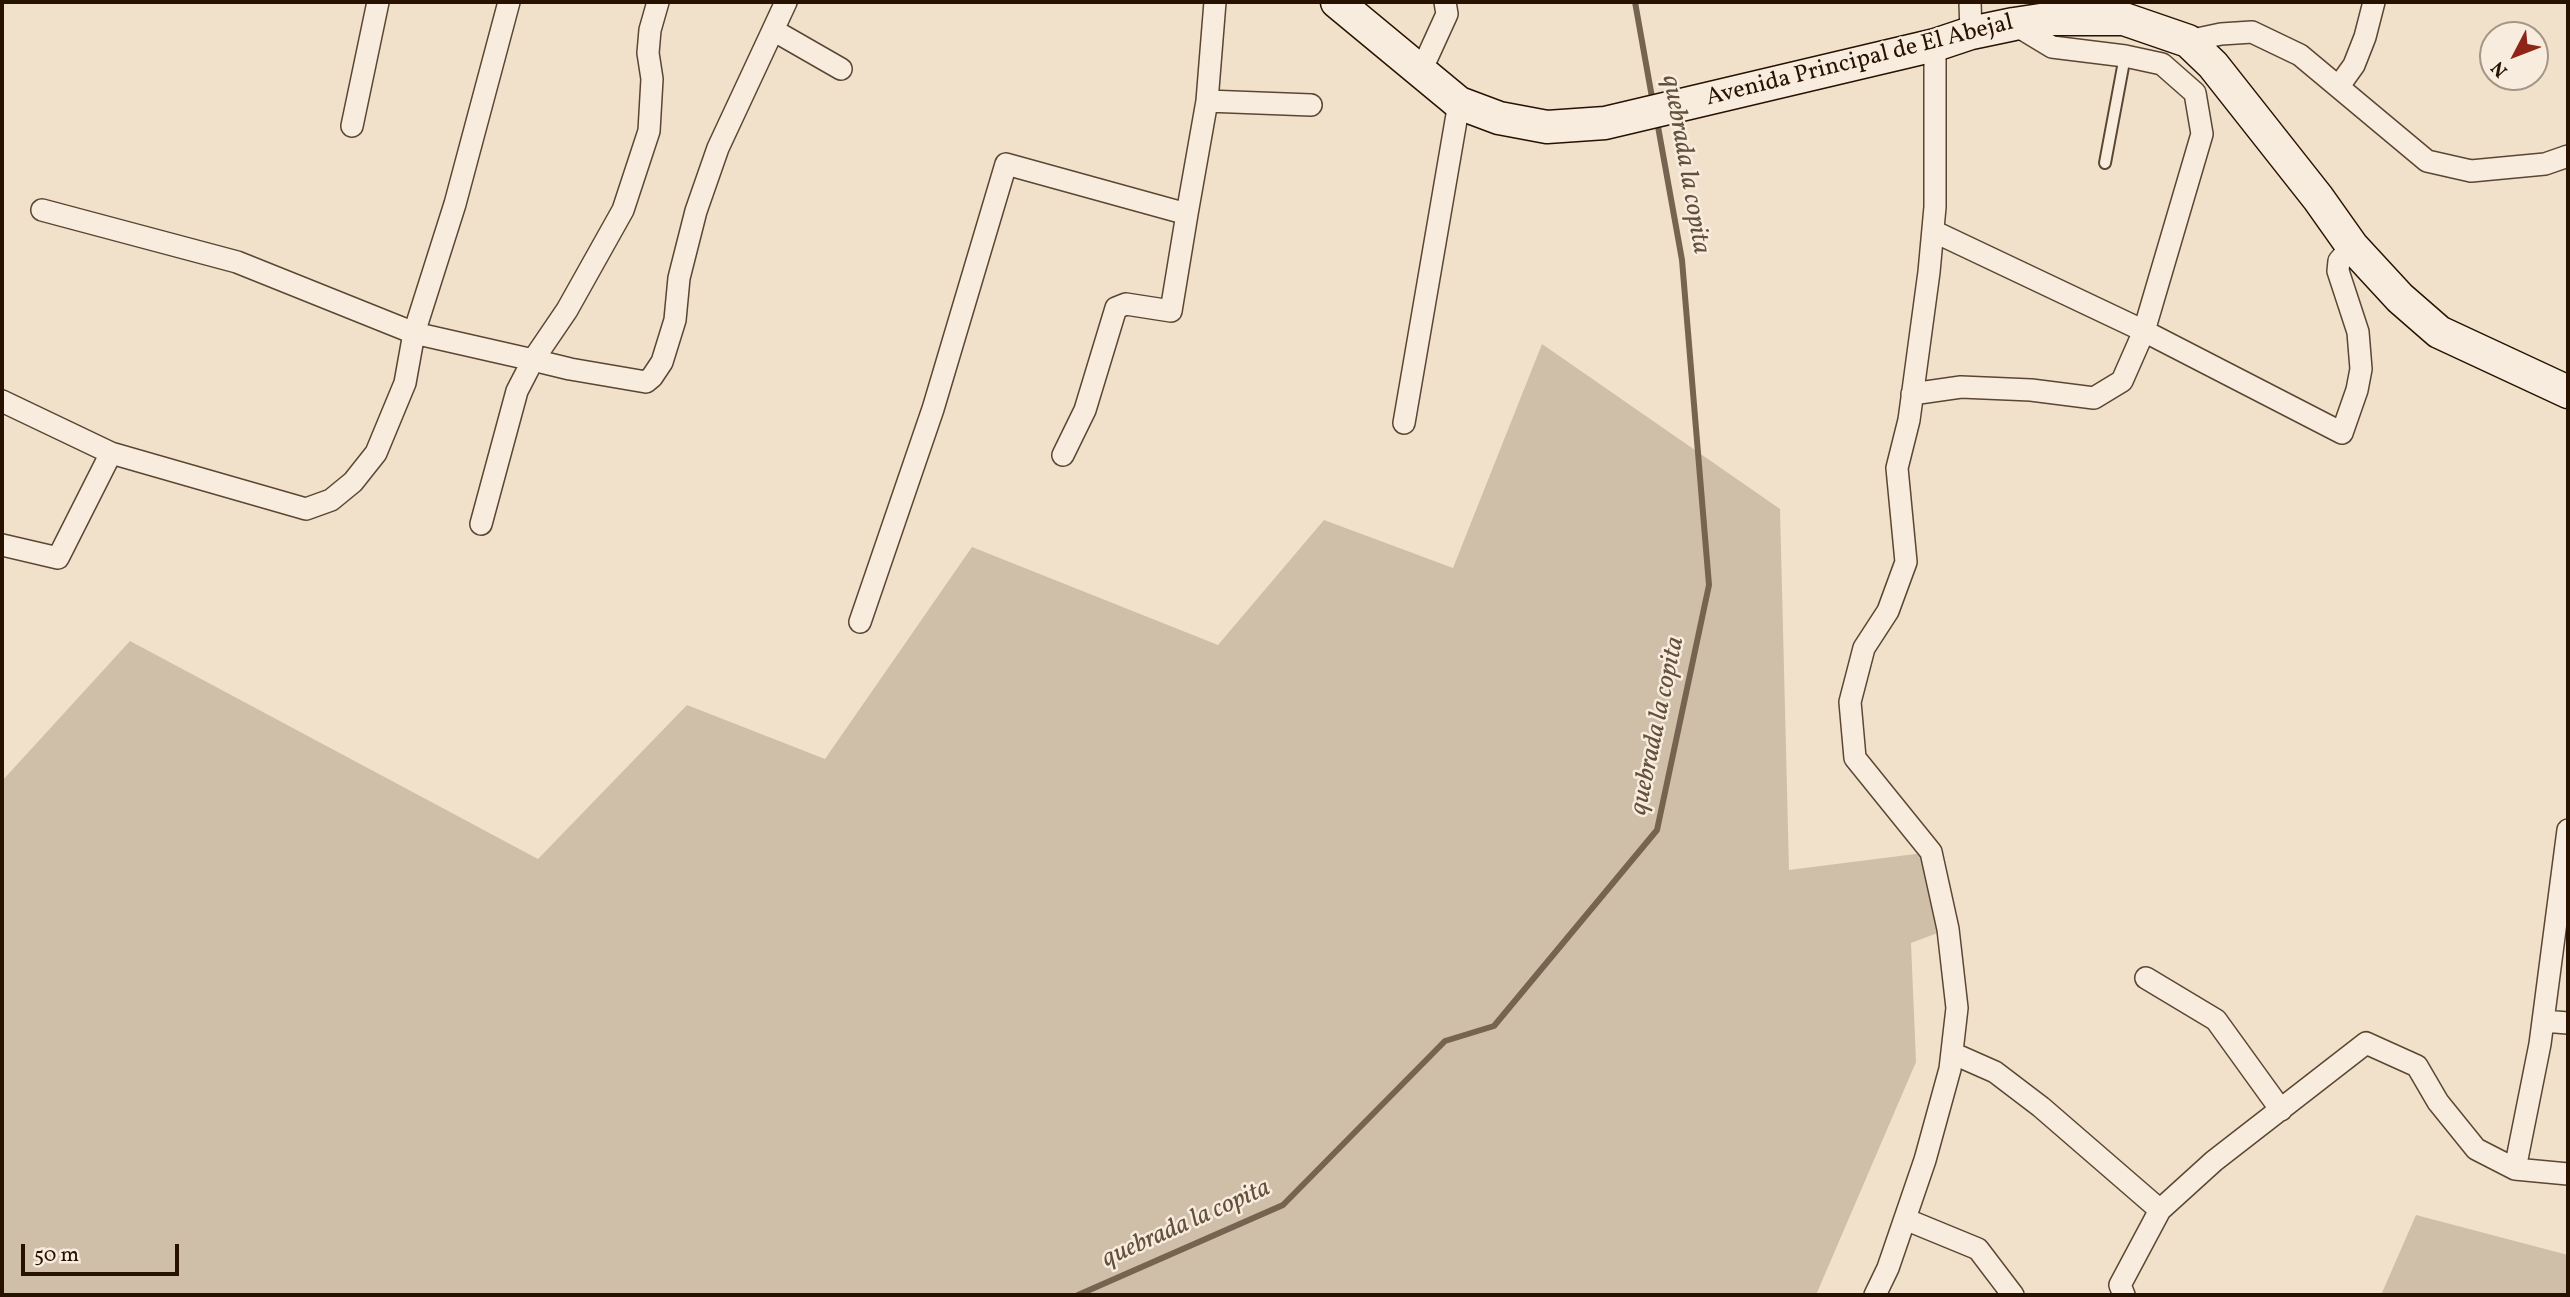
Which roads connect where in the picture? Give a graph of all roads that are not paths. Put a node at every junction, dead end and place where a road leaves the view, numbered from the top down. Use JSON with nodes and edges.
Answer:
{"nodes":[{"id":1,"x":378,"y":2,"type":"edge"},
{"id":2,"x":509,"y":2,"type":"edge"},
{"id":3,"x":657,"y":2,"type":"edge"},
{"id":4,"x":786,"y":2,"type":"edge"},
{"id":5,"x":1215,"y":2,"type":"edge"},
{"id":6,"x":1337,"y":2,"type":"edge"},
{"id":7,"x":1445,"y":2,"type":"edge"},
{"id":8,"x":1970,"y":2,"type":"edge"},
{"id":9,"x":2374,"y":2,"type":"edge"},
{"id":10,"x":2014,"y":23,"type":"junction"},
{"id":11,"x":773,"y":30,"type":"junction"},
{"id":12,"x":1971,"y":33,"type":"junction"},
{"id":13,"x":2188,"y":41,"type":"junction"},
{"id":14,"x":1936,"y":45,"type":"junction"},
{"id":15,"x":2125,"y":56,"type":"junction"},
{"id":16,"x":841,"y":69,"type":"dead end"},
{"id":17,"x":1421,"y":71,"type":"junction"},
{"id":18,"x":2339,"y":86,"type":"junction"},
{"id":19,"x":1207,"y":101,"type":"junction"},
{"id":20,"x":1460,"y":103,"type":"junction"},
{"id":21,"x":1311,"y":105,"type":"dead end"},
{"id":22,"x":352,"y":126,"type":"dead end"},
{"id":23,"x":2568,"y":156,"type":"edge"},
{"id":24,"x":2105,"y":163,"type":"dead end"},
{"id":25,"x":42,"y":210,"type":"dead end"},
{"id":26,"x":1187,"y":214,"type":"junction"},
{"id":27,"x":1933,"y":231,"type":"junction"},
{"id":28,"x":2352,"y":247,"type":"junction"},
{"id":29,"x":2144,"y":331,"type":"junction"},
{"id":30,"x":414,"y":333,"type":"junction"},
{"id":31,"x":533,"y":360,"type":"junction"},
{"id":32,"x":2568,"y":391,"type":"edge"},
{"id":33,"x":1912,"y":394,"type":"junction"},
{"id":34,"x":2,"y":401,"type":"edge"},
{"id":35,"x":1404,"y":423,"type":"dead end"},
{"id":36,"x":111,"y":453,"type":"junction"},
{"id":37,"x":1063,"y":456,"type":"dead end"},
{"id":38,"x":481,"y":524,"type":"dead end"},
{"id":39,"x":2,"y":545,"type":"edge"},
{"id":40,"x":860,"y":622,"type":"dead end"},
{"id":41,"x":2568,"y":830,"type":"edge"},
{"id":42,"x":2566,"y":872,"type":"edge"},
{"id":43,"x":2146,"y":978,"type":"dead end"},
{"id":44,"x":2543,"y":1021,"type":"junction"},
{"id":45,"x":2568,"y":1023,"type":"edge"},
{"id":46,"x":1952,"y":1053,"type":"junction"},
{"id":47,"x":2281,"y":1110,"type":"junction"},
{"id":48,"x":2515,"y":1169,"type":"junction"},
{"id":49,"x":2568,"y":1174,"type":"edge"},
{"id":50,"x":2160,"y":1210,"type":"junction"},
{"id":51,"x":1905,"y":1219,"type":"junction"},
{"id":52,"x":1875,"y":1295,"type":"edge"},
{"id":53,"x":2013,"y":1295,"type":"edge"},
{"id":54,"x":2124,"y":1295,"type":"edge"}],
"edges":[{"from":1,"to":22,"type":"street"},
{"from":2,"to":30,"type":"street"},
{"from":3,"to":31,"type":"street"},
{"from":4,"to":11,"type":"street"},
{"from":5,"to":19,"type":"street"},
{"from":6,"to":17,"type":"main road","name":"Avenida Principal de El Abejal"},
{"from":7,"to":17,"type":"street"},
{"from":8,"to":12,"type":"street"},
{"from":9,"to":18,"type":"street"},
{"from":10,"to":12,"type":"main road","name":"Avenida Principal de El Abejal"},
{"from":10,"to":13,"type":"main road","name":"Avenida Principal de El Abejal"},
{"from":10,"to":15,"type":"street"},
{"from":11,"to":16,"type":"street"},
{"from":11,"to":31,"type":"street"},
{"from":12,"to":14,"type":"main road","name":"Avenida Principal de El Abejal"},
{"from":13,"to":18,"type":"street"},
{"from":13,"to":28,"type":"main road","name":"Avenida Principal de El Abejal"},
{"from":14,"to":20,"type":"main road","name":"Avenida Principal de El Abejal"},
{"from":14,"to":27,"type":"street"},
{"from":15,"to":24,"type":"lane"},
{"from":15,"to":29,"type":"street"},
{"from":17,"to":20,"type":"main road","name":"Avenida Principal de El Abejal"},
{"from":18,"to":23,"type":"street"},
{"from":19,"to":21,"type":"street"},
{"from":19,"to":26,"type":"street"},
{"from":20,"to":35,"type":"street"},
{"from":25,"to":30,"type":"street"},
{"from":26,"to":37,"type":"street"},
{"from":26,"to":40,"type":"street"},
{"from":27,"to":29,"type":"street"},
{"from":27,"to":33,"type":"street"},
{"from":28,"to":29,"type":"street"},
{"from":28,"to":32,"type":"main road","name":"Avenida Principal de El Abejal"},
{"from":29,"to":33,"type":"street"},
{"from":30,"to":31,"type":"street"},
{"from":30,"to":36,"type":"street"},
{"from":31,"to":38,"type":"street"},
{"from":33,"to":46,"type":"street"},
{"from":34,"to":36,"type":"street"},
{"from":36,"to":39,"type":"street"},
{"from":41,"to":42,"type":"street"},
{"from":42,"to":44,"type":"street"},
{"from":43,"to":47,"type":"street"},
{"from":44,"to":45,"type":"street"},
{"from":44,"to":48,"type":"street"},
{"from":46,"to":50,"type":"street"},
{"from":46,"to":51,"type":"street"},
{"from":47,"to":48,"type":"street"},
{"from":47,"to":50,"type":"street"},
{"from":48,"to":49,"type":"street"},
{"from":50,"to":54,"type":"street"},
{"from":51,"to":52,"type":"street"},
{"from":51,"to":53,"type":"street"}]}
